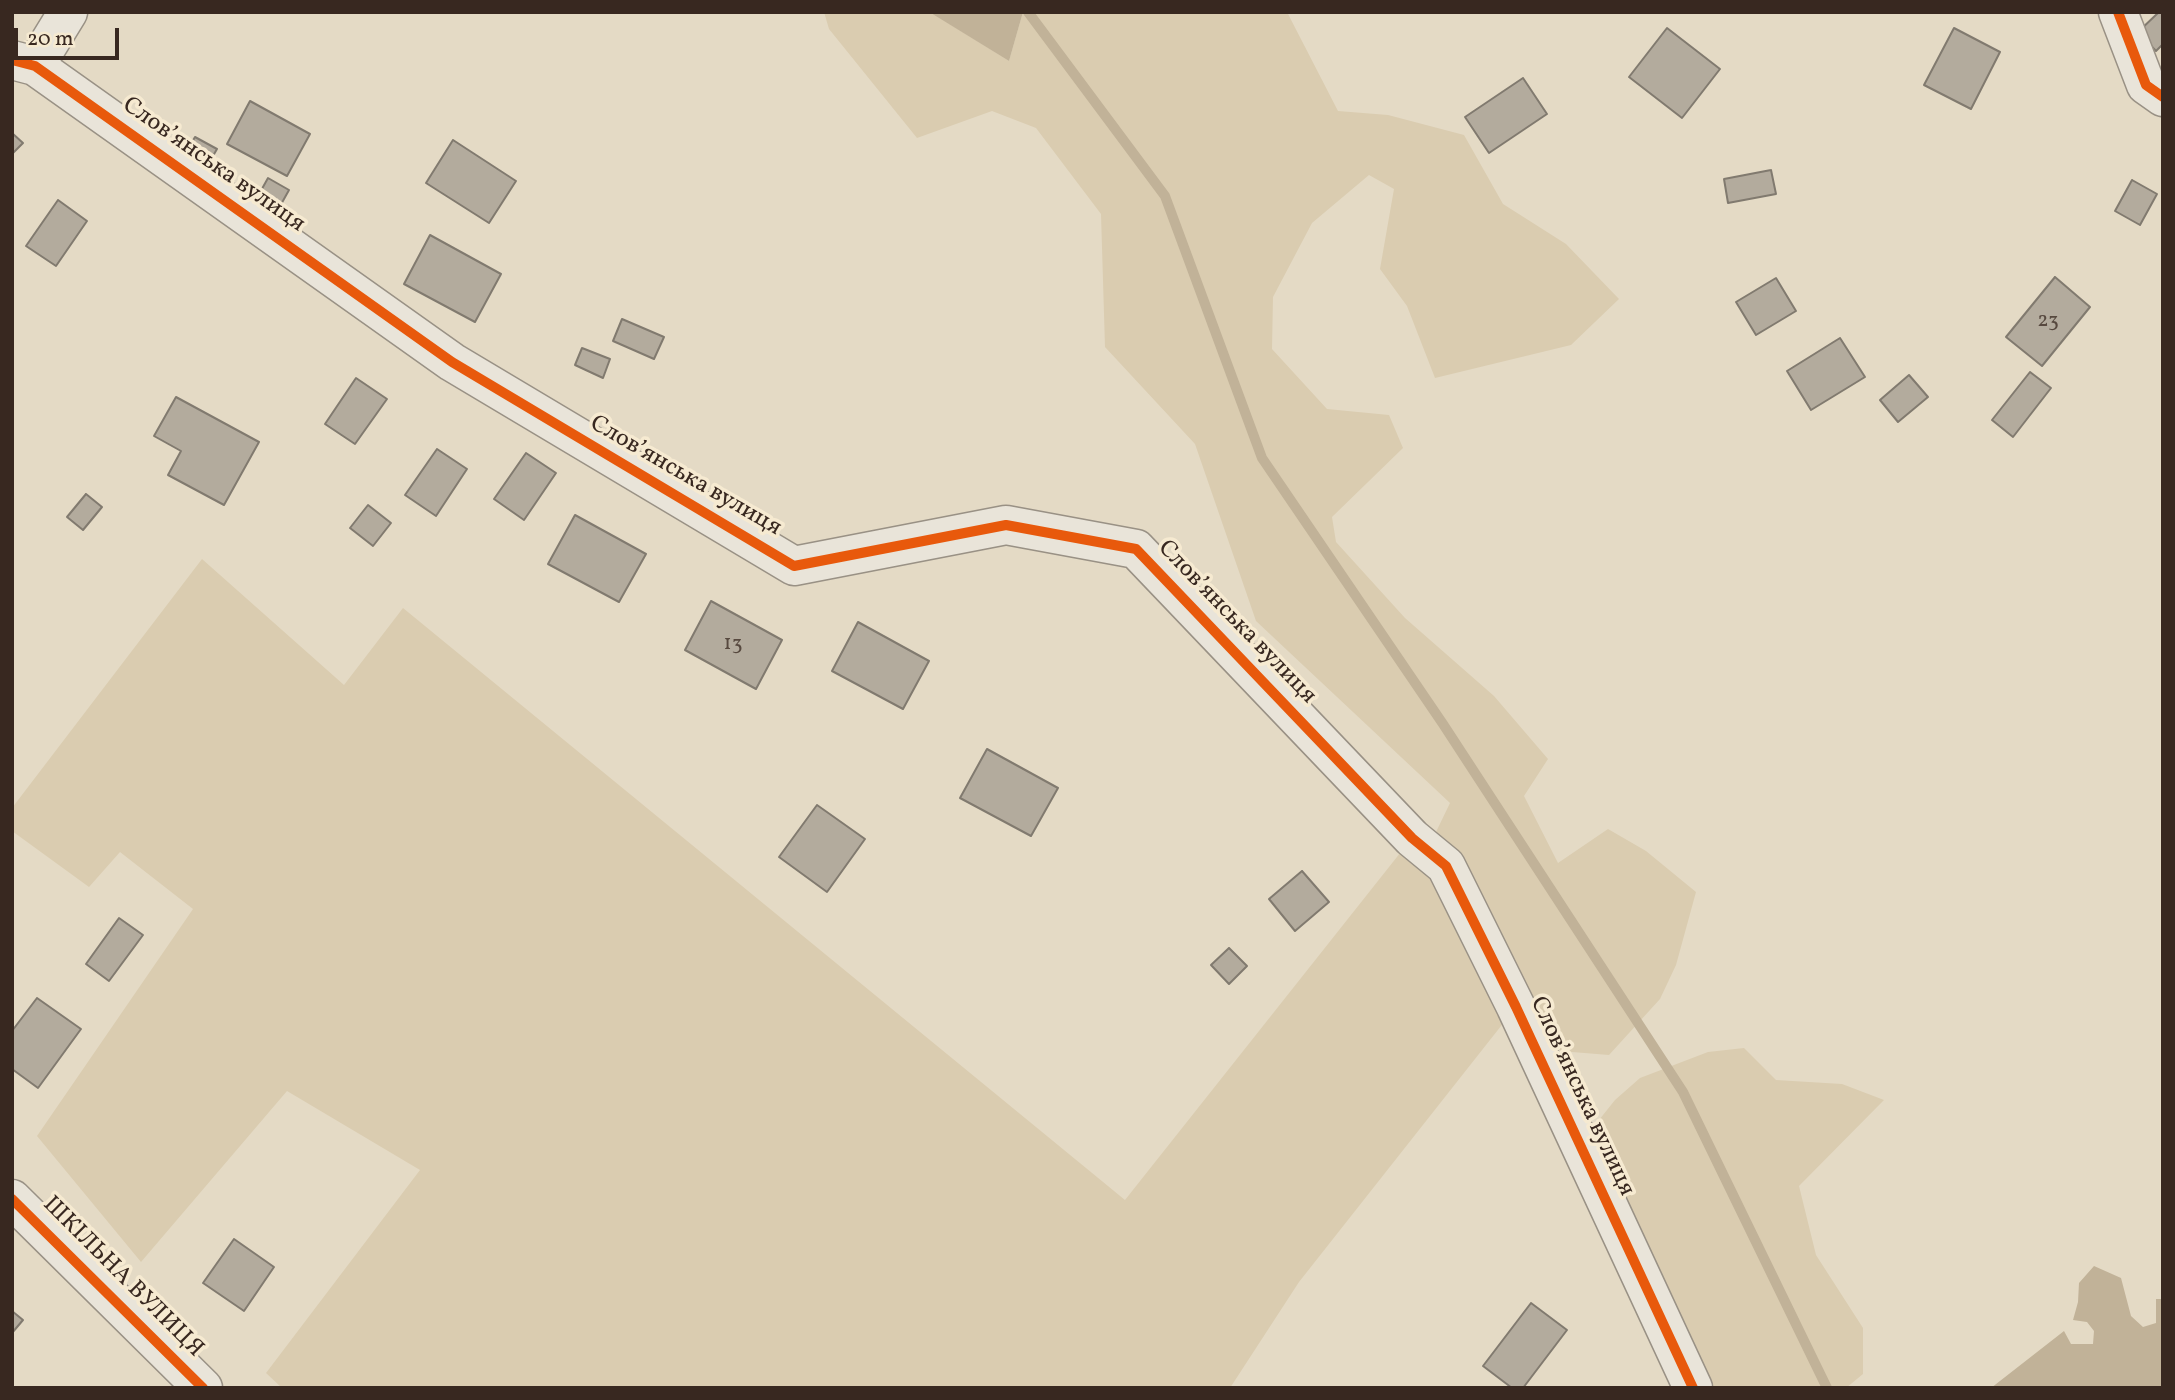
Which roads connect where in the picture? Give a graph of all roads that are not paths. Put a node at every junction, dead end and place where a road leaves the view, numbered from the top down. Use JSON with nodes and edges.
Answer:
{"nodes":[{"id":1,"x":68,"y":12,"type":"edge"},
{"id":2,"x":2118,"y":12,"type":"edge"},
{"id":3,"x":24,"y":63,"type":"edge"},
{"id":4,"x":2163,"y":97,"type":"edge"},
{"id":5,"x":12,"y":1199,"type":"edge"},
{"id":6,"x":203,"y":1388,"type":"edge"},
{"id":7,"x":1693,"y":1388,"type":"edge"}],
"edges":[{"from":1,"to":3,"type":"street"},
{"from":2,"to":4,"type":"street"},
{"from":3,"to":7,"type":"street","name":"Словʼянська вулиця"},
{"from":5,"to":6,"type":"street","name":"ШКІЛЬНА ВУЛИЦЯ"}]}
